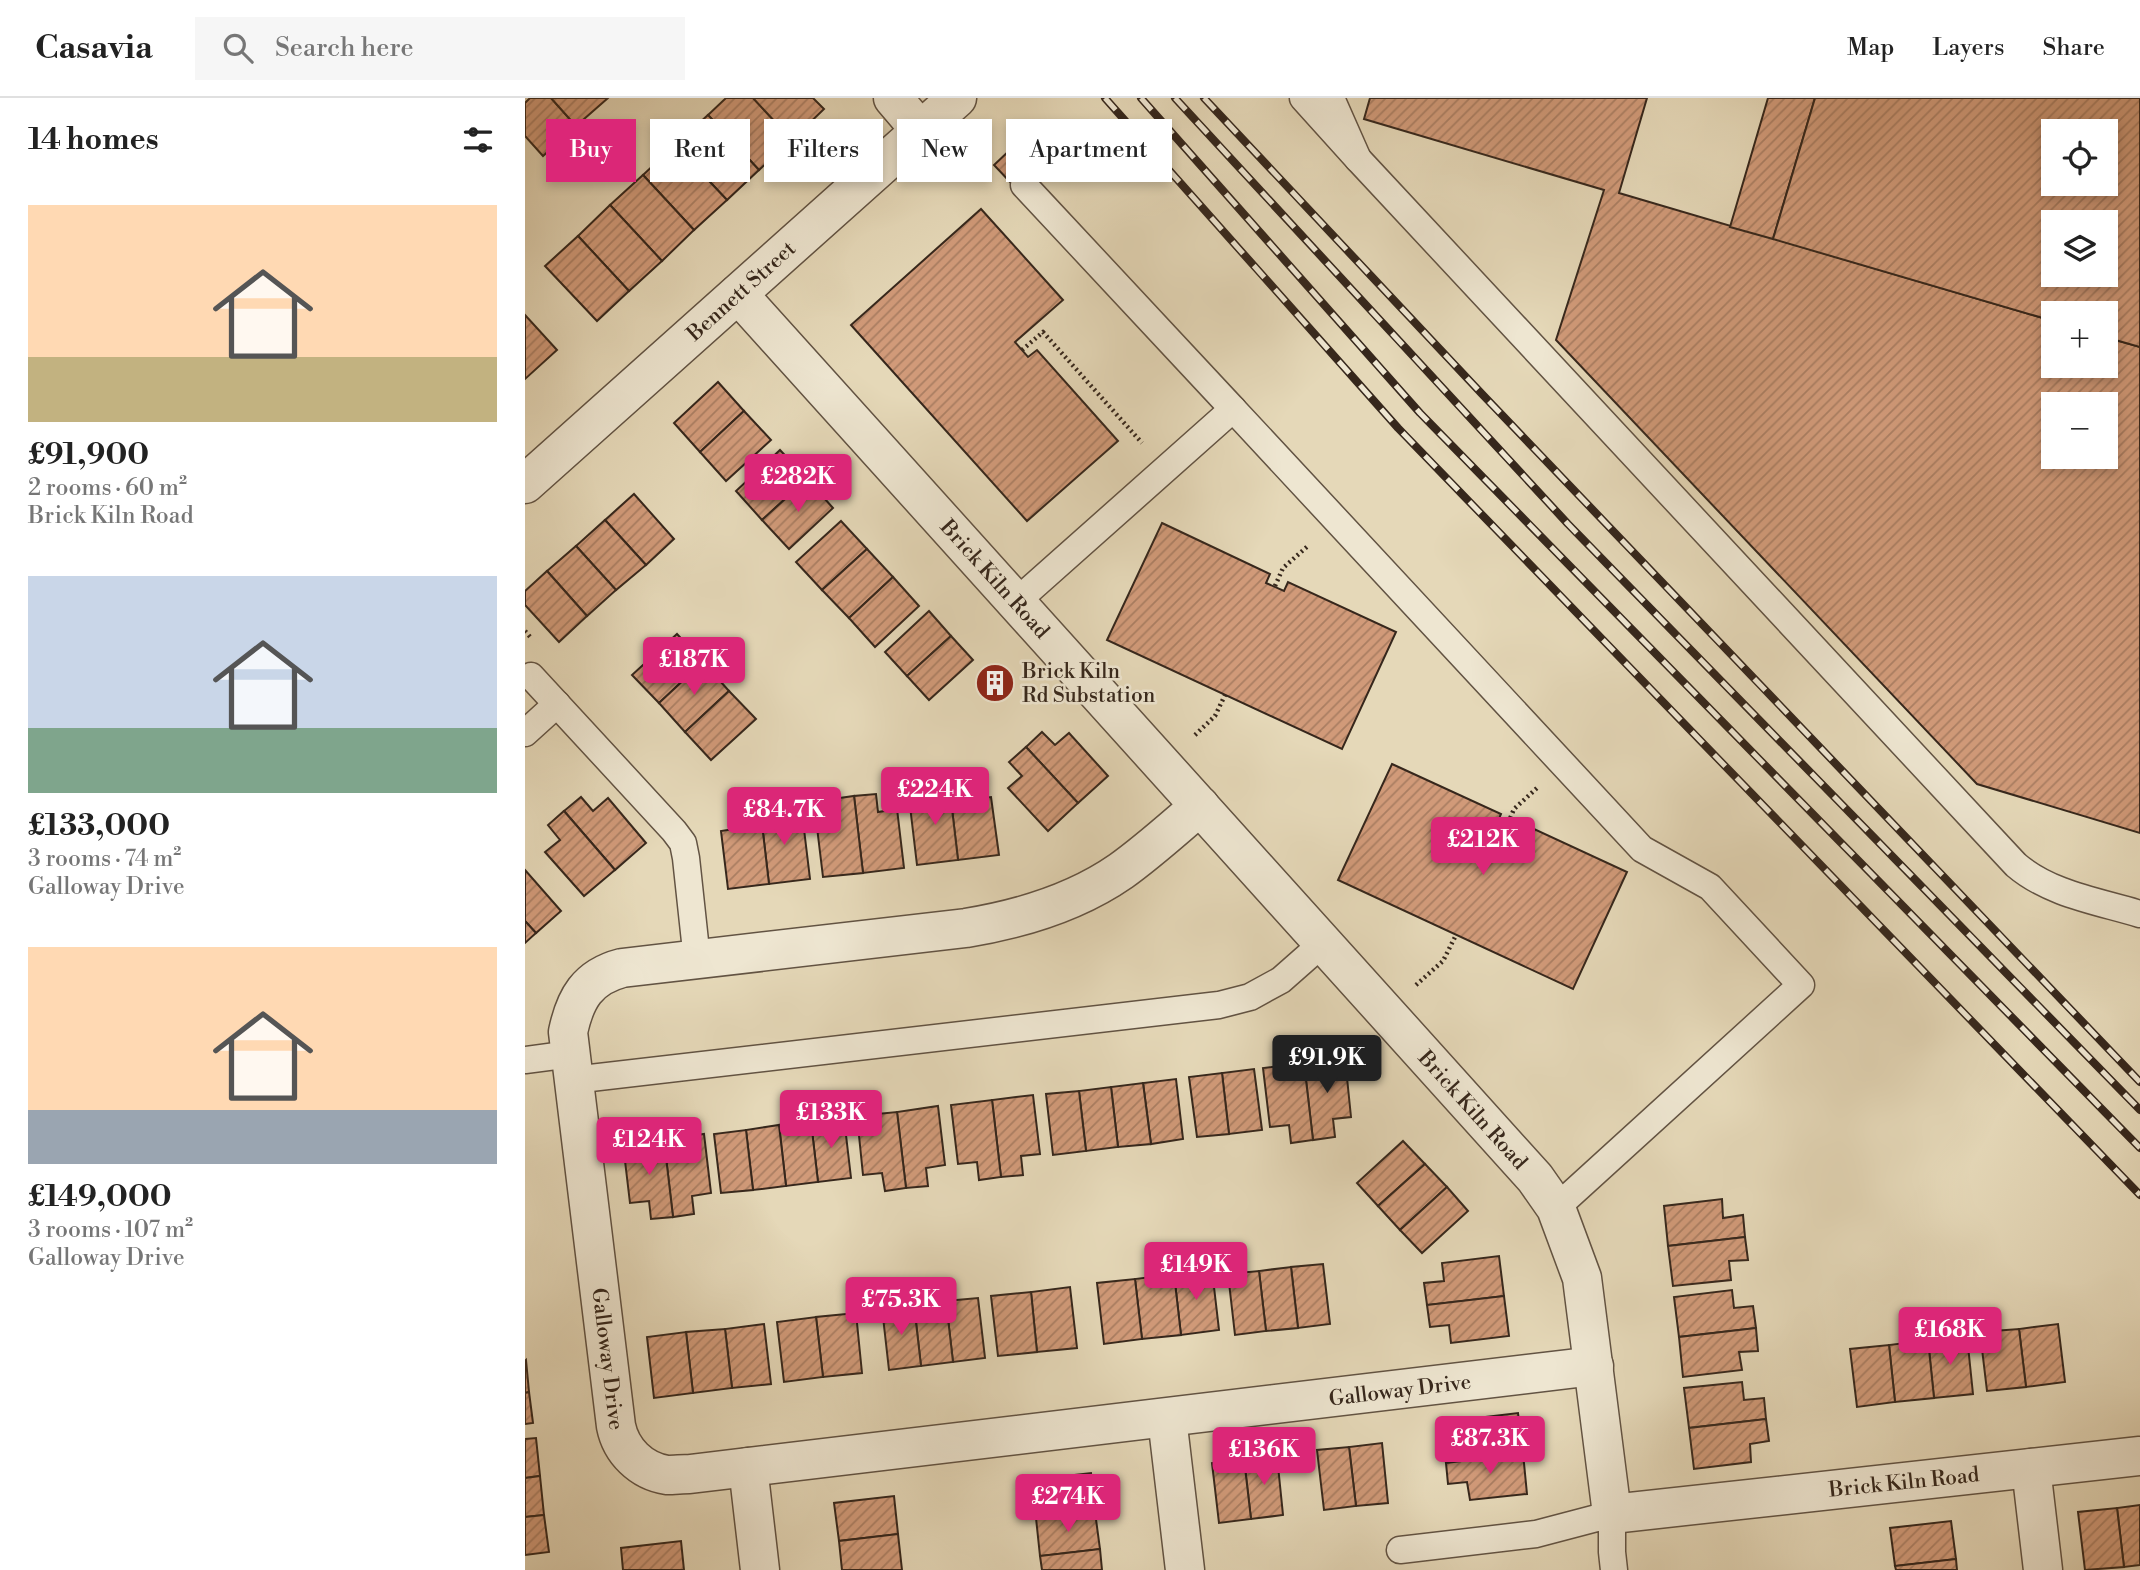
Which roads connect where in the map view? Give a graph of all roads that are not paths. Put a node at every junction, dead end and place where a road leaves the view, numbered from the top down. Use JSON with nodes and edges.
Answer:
{"nodes":[{"id":1,"x":893,"y":98,"type":"edge"},
{"id":2,"x":957,"y":98,"type":"edge"},
{"id":3,"x":1303,"y":98,"type":"edge"},
{"id":4,"x":1331,"y":98,"type":"edge"},
{"id":5,"x":911,"y":119,"type":"edge"},
{"id":6,"x":934,"y":119,"type":"edge"},
{"id":7,"x":897,"y":152,"type":"edge"},
{"id":8,"x":1358,"y":159,"type":"junction"},
{"id":9,"x":1024,"y":185,"type":"dead end"},
{"id":10,"x":738,"y":294,"type":"junction"},
{"id":11,"x":1233,"y":409,"type":"junction"},
{"id":12,"x":527,"y":478,"type":"edge"},
{"id":13,"x":1016,"y":602,"type":"junction"},
{"id":14,"x":531,"y":676,"type":"dead end"},
{"id":15,"x":557,"y":704,"type":"junction"},
{"id":16,"x":525,"y":733,"type":"edge"},
{"id":17,"x":1200,"y":806,"type":"junction"},
{"id":18,"x":2140,"y":914,"type":"edge"},
{"id":19,"x":1323,"y":943,"type":"junction"},
{"id":20,"x":697,"y":960,"type":"junction"},
{"id":21,"x":525,"y":1060,"type":"edge"},
{"id":22,"x":572,"y":1067,"type":"junction"},
{"id":23,"x":1556,"y":1208,"type":"junction"},
{"id":24,"x":1594,"y":1366,"type":"junction"},
{"id":25,"x":1167,"y":1418,"type":"junction"},
{"id":26,"x":2140,"y":1456,"type":"edge"},
{"id":27,"x":748,"y":1467,"type":"junction"},
{"id":28,"x":2031,"y":1468,"type":"junction"},
{"id":29,"x":1612,"y":1514,"type":"junction"},
{"id":30,"x":1400,"y":1550,"type":"dead end"},
{"id":31,"x":760,"y":1570,"type":"edge"},
{"id":32,"x":1185,"y":1570,"type":"edge"},
{"id":33,"x":1614,"y":1570,"type":"edge"},
{"id":34,"x":2043,"y":1570,"type":"edge"}],
"edges":[{"from":1,"to":5,"type":"street"},
{"from":2,"to":6,"type":"street","name":"Bennett Street"},
{"from":3,"to":8,"type":"lane"},
{"from":4,"to":8,"type":"lane"},
{"from":7,"to":10,"type":"street","name":"Bennett Street"},
{"from":8,"to":18,"type":"lane"},
{"from":9,"to":11,"type":"lane"},
{"from":10,"to":12,"type":"street","name":"Bennett Street"},
{"from":10,"to":13,"type":"street","name":"Brick Kiln Road"},
{"from":11,"to":13,"type":"lane"},
{"from":11,"to":23,"type":"lane"},
{"from":13,"to":17,"type":"street","name":"Brick Kiln Road"},
{"from":14,"to":15,"type":"lane"},
{"from":15,"to":16,"type":"lane"},
{"from":15,"to":20,"type":"lane"},
{"from":17,"to":19,"type":"street","name":"Brick Kiln Road"},
{"from":17,"to":20,"type":"street","name":"Galloway Drive"},
{"from":19,"to":22,"type":"lane"},
{"from":19,"to":23,"type":"street","name":"Brick Kiln Road"},
{"from":20,"to":22,"type":"street","name":"Galloway Drive"},
{"from":21,"to":22,"type":"lane"},
{"from":22,"to":27,"type":"street","name":"Galloway Drive"},
{"from":23,"to":24,"type":"street","name":"Brick Kiln Road"},
{"from":24,"to":25,"type":"street","name":"Galloway Drive"},
{"from":24,"to":29,"type":"street","name":"Brick Kiln Road"},
{"from":25,"to":27,"type":"street","name":"Galloway Drive"},
{"from":25,"to":32,"type":"street"},
{"from":26,"to":28,"type":"street","name":"Brick Kiln Road"},
{"from":27,"to":31,"type":"street"},
{"from":28,"to":29,"type":"street","name":"Brick Kiln Road"},
{"from":28,"to":34,"type":"street"},
{"from":29,"to":30,"type":"lane"},
{"from":29,"to":33,"type":"lane"}]}
